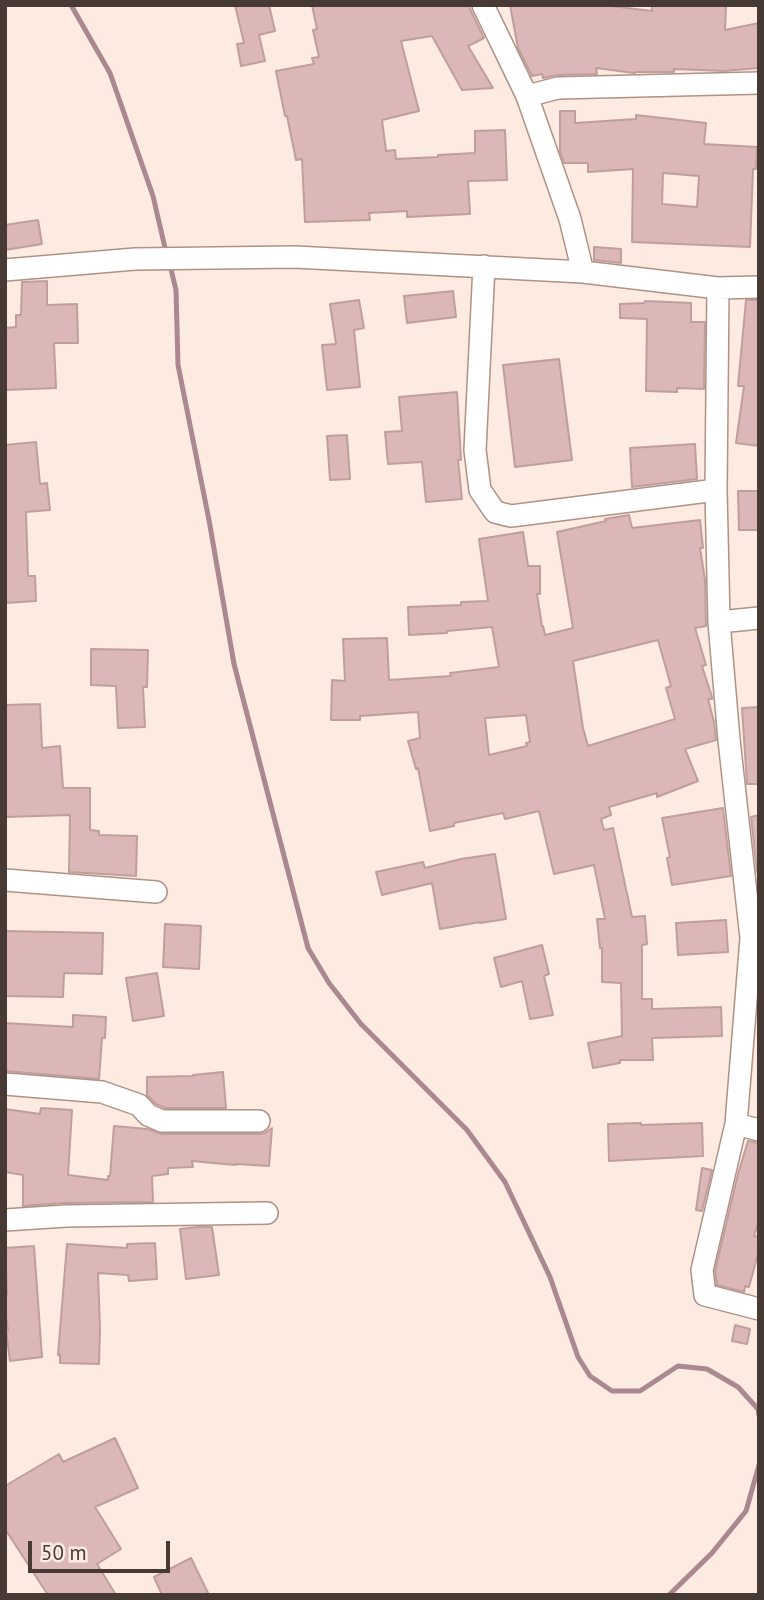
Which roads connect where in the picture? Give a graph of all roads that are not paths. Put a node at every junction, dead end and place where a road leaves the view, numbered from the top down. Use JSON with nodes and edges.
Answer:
{"nodes":[{"id":1,"x":483,"y":5,"type":"edge"},
{"id":2,"x":759,"y":83,"type":"edge"},
{"id":3,"x":527,"y":96,"type":"junction"},
{"id":4,"x":484,"y":267,"type":"junction"},
{"id":5,"x":5,"y":270,"type":"edge"},
{"id":6,"x":583,"y":272,"type":"junction"},
{"id":7,"x":759,"y":287,"type":"edge"},
{"id":8,"x":718,"y":288,"type":"junction"},
{"id":9,"x":716,"y":490,"type":"junction"},
{"id":10,"x":759,"y":618,"type":"edge"},
{"id":11,"x":719,"y":622,"type":"junction"},
{"id":12,"x":5,"y":880,"type":"edge"},
{"id":13,"x":156,"y":892,"type":"dead end"},
{"id":14,"x":5,"y":1084,"type":"edge"},
{"id":15,"x":259,"y":1121,"type":"dead end"},
{"id":16,"x":736,"y":1124,"type":"junction"},
{"id":17,"x":759,"y":1130,"type":"edge"},
{"id":18,"x":267,"y":1213,"type":"dead end"},
{"id":19,"x":5,"y":1220,"type":"edge"},
{"id":20,"x":759,"y":1310,"type":"edge"}],
"edges":[{"from":1,"to":3,"type":"street"},
{"from":2,"to":3,"type":"street"},
{"from":3,"to":6,"type":"street"},
{"from":4,"to":5,"type":"street"},
{"from":4,"to":6,"type":"street"},
{"from":4,"to":9,"type":"street"},
{"from":6,"to":8,"type":"street"},
{"from":7,"to":8,"type":"street"},
{"from":8,"to":9,"type":"street"},
{"from":9,"to":11,"type":"street"},
{"from":10,"to":11,"type":"street"},
{"from":11,"to":16,"type":"street"},
{"from":12,"to":13,"type":"street"},
{"from":14,"to":15,"type":"street"},
{"from":16,"to":17,"type":"street"},
{"from":16,"to":20,"type":"street"},
{"from":18,"to":19,"type":"street"}]}
